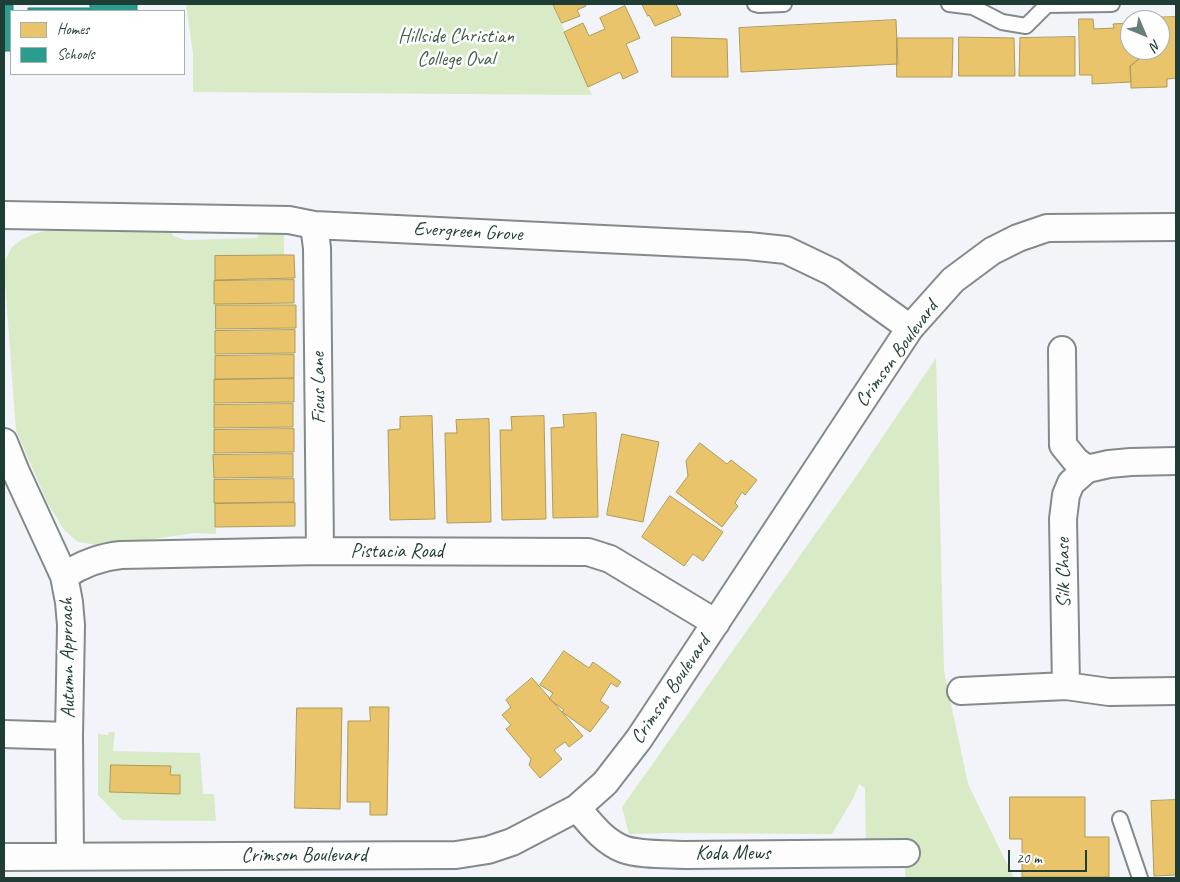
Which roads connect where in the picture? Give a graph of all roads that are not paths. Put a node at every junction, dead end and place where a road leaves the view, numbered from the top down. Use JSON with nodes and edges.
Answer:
{"nodes":[{"id":1,"x":755,"y":4,"type":"edge"},
{"id":2,"x":784,"y":4,"type":"edge"},
{"id":3,"x":949,"y":4,"type":"edge"},
{"id":4,"x":1112,"y":4,"type":"edge"},
{"id":5,"x":4,"y":215,"type":"edge"},
{"id":6,"x":314,"y":225,"type":"junction"},
{"id":7,"x":1176,"y":227,"type":"edge"},
{"id":8,"x":910,"y":328,"type":"junction"},
{"id":9,"x":1062,"y":350,"type":"dead end"},
{"id":10,"x":4,"y":442,"type":"edge"},
{"id":11,"x":1176,"y":461,"type":"edge"},
{"id":12,"x":1087,"y":469,"type":"junction"},
{"id":13,"x":320,"y":551,"type":"junction"},
{"id":14,"x":64,"y":576,"type":"junction"},
{"id":15,"x":716,"y":623,"type":"junction"},
{"id":16,"x":1066,"y":686,"type":"junction"},
{"id":17,"x":961,"y":691,"type":"dead end"},
{"id":18,"x":1176,"y":691,"type":"edge"},
{"id":19,"x":4,"y":734,"type":"edge"},
{"id":20,"x":69,"y":736,"type":"junction"},
{"id":21,"x":577,"y":808,"type":"junction"},
{"id":22,"x":1120,"y":819,"type":"dead end"},
{"id":23,"x":906,"y":853,"type":"dead end"},
{"id":24,"x":70,"y":856,"type":"junction"},
{"id":25,"x":4,"y":857,"type":"edge"},
{"id":26,"x":1140,"y":878,"type":"edge"}],
"edges":[{"from":1,"to":2,"type":"lane"},
{"from":3,"to":4,"type":"lane"},
{"from":5,"to":6,"type":"street","name":"Evergreen Grove"},
{"from":6,"to":8,"type":"street","name":"Evergreen Grove"},
{"from":6,"to":13,"type":"street","name":"Ficus Lane"},
{"from":7,"to":8,"type":"street","name":"Crimson Boulevard"},
{"from":8,"to":15,"type":"street","name":"Crimson Boulevard"},
{"from":9,"to":12,"type":"street"},
{"from":10,"to":14,"type":"street","name":"Autumn Approach"},
{"from":11,"to":12,"type":"street"},
{"from":12,"to":16,"type":"street","name":"Silk Chase"},
{"from":13,"to":14,"type":"street","name":"Pistacia Road"},
{"from":13,"to":15,"type":"street","name":"Pistacia Road"},
{"from":14,"to":20,"type":"street","name":"Autumn Approach"},
{"from":15,"to":21,"type":"street","name":"Crimson Boulevard"},
{"from":16,"to":17,"type":"street"},
{"from":16,"to":18,"type":"street"},
{"from":19,"to":20,"type":"street"},
{"from":20,"to":24,"type":"street","name":"Autumn Approach"},
{"from":21,"to":23,"type":"street","name":"Koda Mews"},
{"from":21,"to":24,"type":"street","name":"Crimson Boulevard"},
{"from":22,"to":26,"type":"lane"},
{"from":24,"to":25,"type":"street","name":"Crimson Boulevard"}]}
